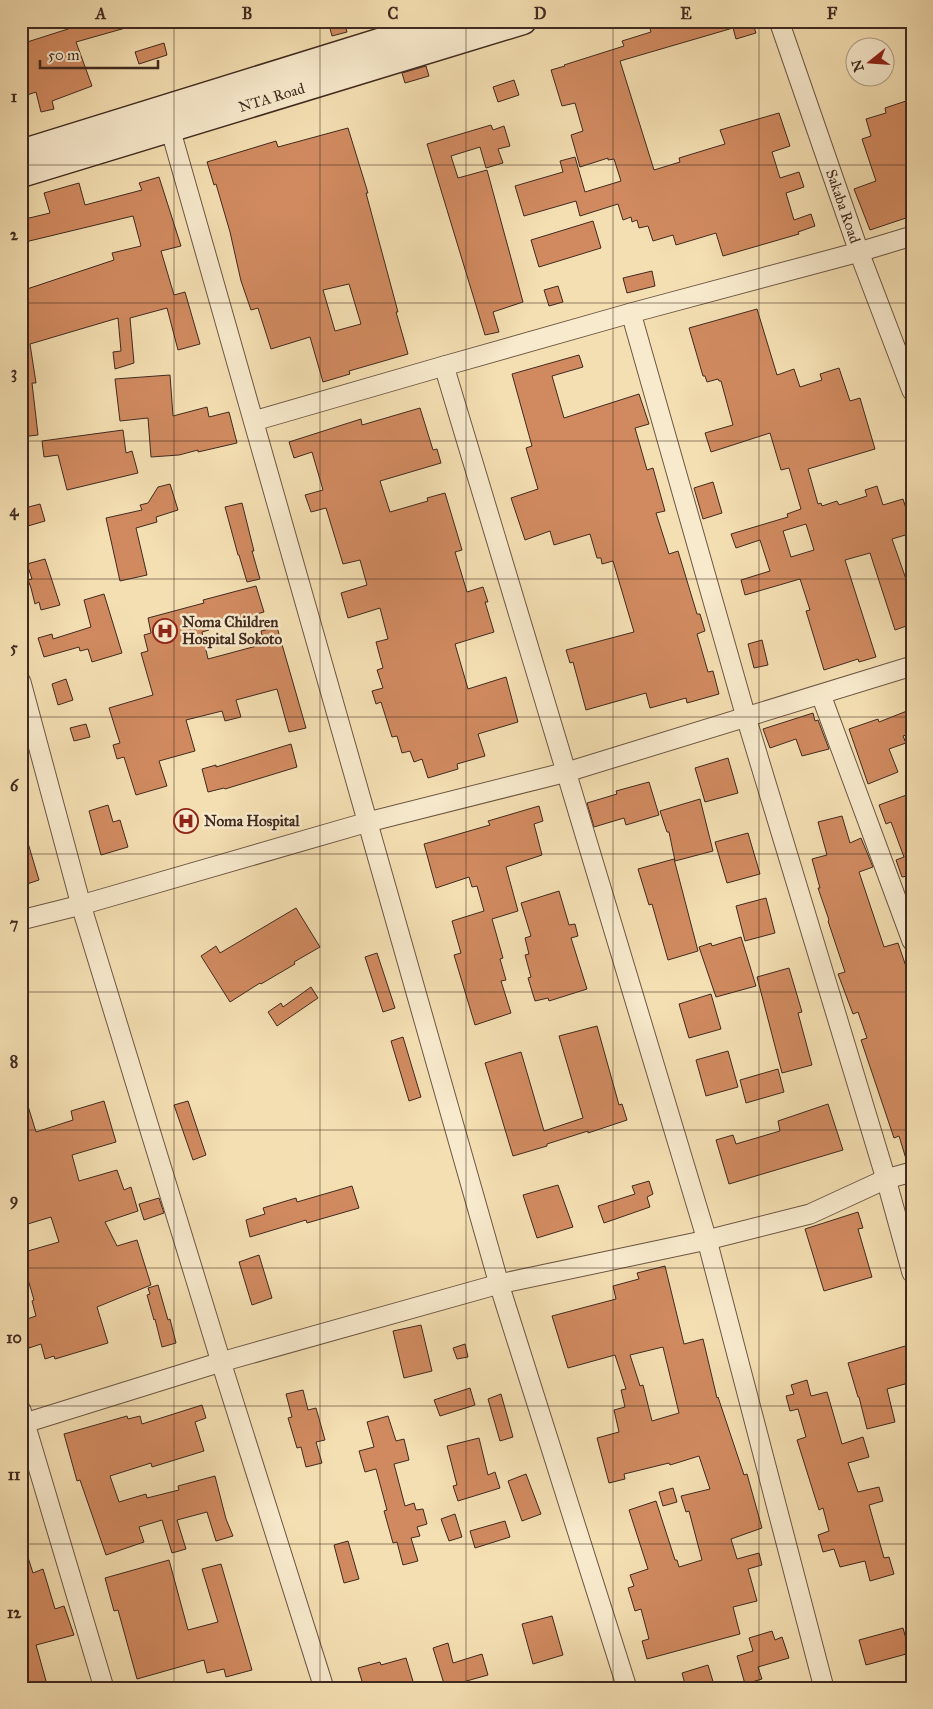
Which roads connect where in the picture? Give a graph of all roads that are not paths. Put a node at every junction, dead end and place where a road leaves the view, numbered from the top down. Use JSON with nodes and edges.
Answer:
{"nodes":[{"id":1,"x":447,"y":21,"type":"edge"},
{"id":2,"x":523,"y":21,"type":"edge"},
{"id":3,"x":779,"y":21,"type":"edge"},
{"id":4,"x":170,"y":128,"type":"junction"},
{"id":5,"x":21,"y":153,"type":"edge"},
{"id":6,"x":21,"y":174,"type":"edge"},
{"id":7,"x":912,"y":236,"type":"edge"},
{"id":8,"x":860,"y":252,"type":"junction"},
{"id":9,"x":631,"y":313,"type":"junction"},
{"id":10,"x":444,"y":366,"type":"junction"},
{"id":11,"x":912,"y":391,"type":"edge"},
{"id":12,"x":254,"y":421,"type":"junction"},
{"id":13,"x":912,"y":666,"type":"edge"},
{"id":14,"x":21,"y":682,"type":"edge"},
{"id":15,"x":821,"y":695,"type":"junction"},
{"id":16,"x":746,"y":717,"type":"junction"},
{"id":17,"x":567,"y":772,"type":"junction"},
{"id":18,"x":368,"y":822,"type":"junction"},
{"id":19,"x":81,"y":905,"type":"junction"},
{"id":20,"x":21,"y":920,"type":"edge"},
{"id":21,"x":912,"y":942,"type":"edge"},
{"id":22,"x":912,"y":1172,"type":"edge"},
{"id":23,"x":886,"y":1179,"type":"junction"},
{"id":24,"x":707,"y":1240,"type":"junction"},
{"id":25,"x":912,"y":1273,"type":"edge"},
{"id":26,"x":498,"y":1284,"type":"junction"},
{"id":27,"x":221,"y":1362,"type":"junction"},
{"id":28,"x":23,"y":1416,"type":"edge"},
{"id":29,"x":104,"y":1688,"type":"edge"},
{"id":30,"x":324,"y":1688,"type":"edge"},
{"id":31,"x":626,"y":1688,"type":"edge"},
{"id":32,"x":824,"y":1688,"type":"edge"}],
"edges":[{"from":1,"to":5,"type":"main road","name":"NTA Road"},
{"from":2,"to":4,"type":"main road","name":"NTA Road"},
{"from":3,"to":8,"type":"street","name":"Sakaba Road"},
{"from":4,"to":6,"type":"main road","name":"NTA Road"},
{"from":4,"to":12,"type":"street"},
{"from":7,"to":8,"type":"street"},
{"from":8,"to":9,"type":"street"},
{"from":8,"to":11,"type":"street","name":"Sakaba Road"},
{"from":9,"to":10,"type":"street"},
{"from":9,"to":16,"type":"street"},
{"from":10,"to":12,"type":"street"},
{"from":10,"to":17,"type":"street"},
{"from":12,"to":18,"type":"street"},
{"from":13,"to":15,"type":"street"},
{"from":14,"to":19,"type":"street"},
{"from":15,"to":16,"type":"street"},
{"from":15,"to":21,"type":"street"},
{"from":16,"to":17,"type":"street"},
{"from":16,"to":23,"type":"street"},
{"from":17,"to":18,"type":"street"},
{"from":17,"to":24,"type":"street"},
{"from":18,"to":19,"type":"street"},
{"from":18,"to":26,"type":"street"},
{"from":19,"to":20,"type":"street"},
{"from":19,"to":27,"type":"street"},
{"from":22,"to":23,"type":"street"},
{"from":23,"to":24,"type":"street"},
{"from":23,"to":25,"type":"street"},
{"from":24,"to":26,"type":"street"},
{"from":24,"to":32,"type":"street"},
{"from":26,"to":27,"type":"street"},
{"from":26,"to":31,"type":"street"},
{"from":27,"to":28,"type":"street"},
{"from":27,"to":30,"type":"street"},
{"from":28,"to":29,"type":"street"}]}
